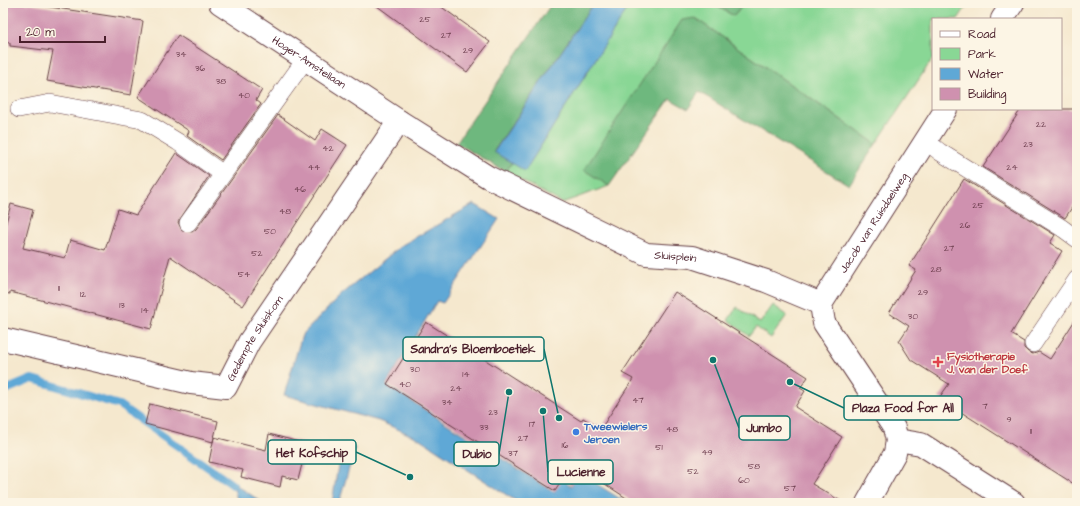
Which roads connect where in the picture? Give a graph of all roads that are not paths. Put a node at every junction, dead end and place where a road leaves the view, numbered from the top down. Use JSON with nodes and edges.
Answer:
{"nodes":[{"id":1,"x":220,"y":3,"type":"edge"},
{"id":2,"x":1012,"y":3,"type":"edge"},
{"id":3,"x":1003,"y":18,"type":"edge"},
{"id":4,"x":305,"y":60,"type":"junction"},
{"id":5,"x":20,"y":109,"type":"dead end"},
{"id":6,"x":945,"y":110,"type":"edge"},
{"id":7,"x":399,"y":121,"type":"junction"},
{"id":8,"x":926,"y":141,"type":"junction"},
{"id":9,"x":224,"y":174,"type":"junction"},
{"id":10,"x":188,"y":223,"type":"dead end"},
{"id":11,"x":1077,"y":240,"type":"edge"},
{"id":12,"x":1077,"y":279,"type":"edge"},
{"id":13,"x":821,"y":304,"type":"junction"},
{"id":14,"x":3,"y":339,"type":"edge"},
{"id":15,"x":1033,"y":344,"type":"dead end"},
{"id":16,"x":897,"y":440,"type":"junction"},
{"id":17,"x":867,"y":503,"type":"edge"},
{"id":18,"x":1014,"y":503,"type":"edge"}],
"edges":[{"from":1,"to":4,"type":"street","name":"Hoger-Amstellaan"},
{"from":2,"to":3,"type":"street"},
{"from":4,"to":7,"type":"street","name":"Hoger-Amstellaan"},
{"from":4,"to":9,"type":"lane"},
{"from":5,"to":9,"type":"lane"},
{"from":6,"to":8,"type":"street","name":"Jacob van Ruisdaelweg"},
{"from":7,"to":13,"type":"street","name":"Sluisplein"},
{"from":7,"to":14,"type":"street","name":"Gedempte Sluiskom"},
{"from":8,"to":11,"type":"lane"},
{"from":8,"to":13,"type":"street","name":"Jacob van Ruisdaelweg"},
{"from":9,"to":10,"type":"lane"},
{"from":12,"to":15,"type":"lane"},
{"from":13,"to":16,"type":"street"},
{"from":16,"to":17,"type":"street"},
{"from":16,"to":18,"type":"street"}]}
